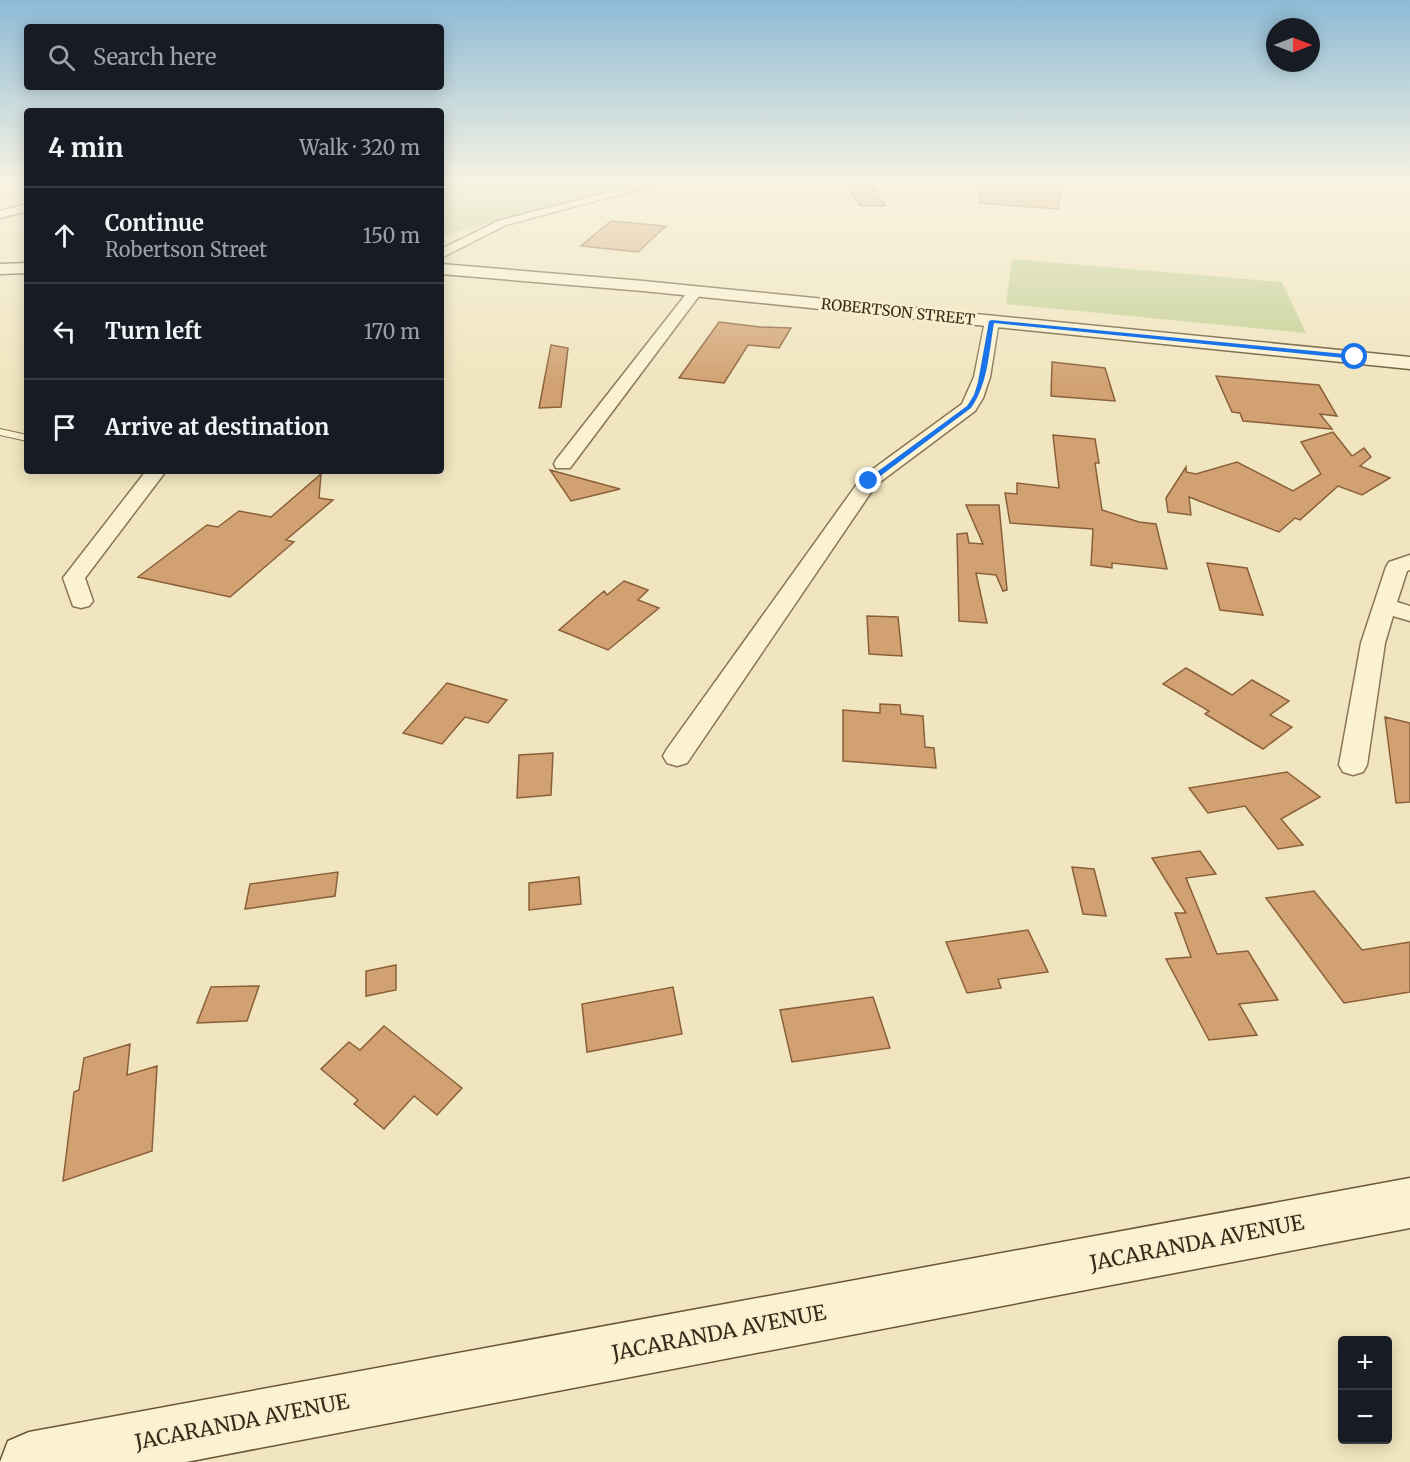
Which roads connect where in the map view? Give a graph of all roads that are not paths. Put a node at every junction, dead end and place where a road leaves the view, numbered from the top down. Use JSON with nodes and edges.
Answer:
{"nodes":[{"id":1,"x":24,"y":268,"type":"edge"},
{"id":2,"x":0,"y":269,"type":"edge"},
{"id":3,"x":444,"y":269,"type":"edge"},
{"id":4,"x":695,"y":292,"type":"junction"},
{"id":5,"x":992,"y":321,"type":"junction"},
{"id":6,"x":1410,"y":354,"type":"edge"},
{"id":7,"x":1355,"y":357,"type":"junction"},
{"id":8,"x":1410,"y":363,"type":"edge"},
{"id":9,"x":0,"y":432,"type":"edge"},
{"id":10,"x":24,"y":437,"type":"edge"},
{"id":11,"x":562,"y":464,"type":"dead end"},
{"id":12,"x":154,"y":474,"type":"edge"},
{"id":13,"x":1410,"y":562,"type":"edge"},
{"id":14,"x":81,"y":601,"type":"dead end"},
{"id":15,"x":1386,"y":606,"type":"junction"},
{"id":16,"x":1410,"y":614,"type":"edge"},
{"id":17,"x":677,"y":756,"type":"dead end"},
{"id":18,"x":1353,"y":765,"type":"dead end"},
{"id":19,"x":1410,"y":1203,"type":"edge"},
{"id":20,"x":29,"y":1462,"type":"edge"}],
"edges":[{"from":1,"to":2,"type":"street"},
{"from":3,"to":4,"type":"street","name":"ROBERTSON STREET"},
{"from":4,"to":5,"type":"street","name":"ROBERTSON STREET"},
{"from":4,"to":11,"type":"street"},
{"from":5,"to":7,"type":"street","name":"ROBERTSON STREET"},
{"from":5,"to":17,"type":"street"},
{"from":6,"to":7,"type":"street","name":"ROBERTSON STREET"},
{"from":7,"to":8,"type":"street","name":"ROBERTSON STREET"},
{"from":9,"to":10,"type":"lane"},
{"from":12,"to":14,"type":"street"},
{"from":13,"to":15,"type":"street"},
{"from":15,"to":16,"type":"street"},
{"from":15,"to":18,"type":"street"},
{"from":19,"to":20,"type":"street","name":"JACARANDA AVENUE"}]}
